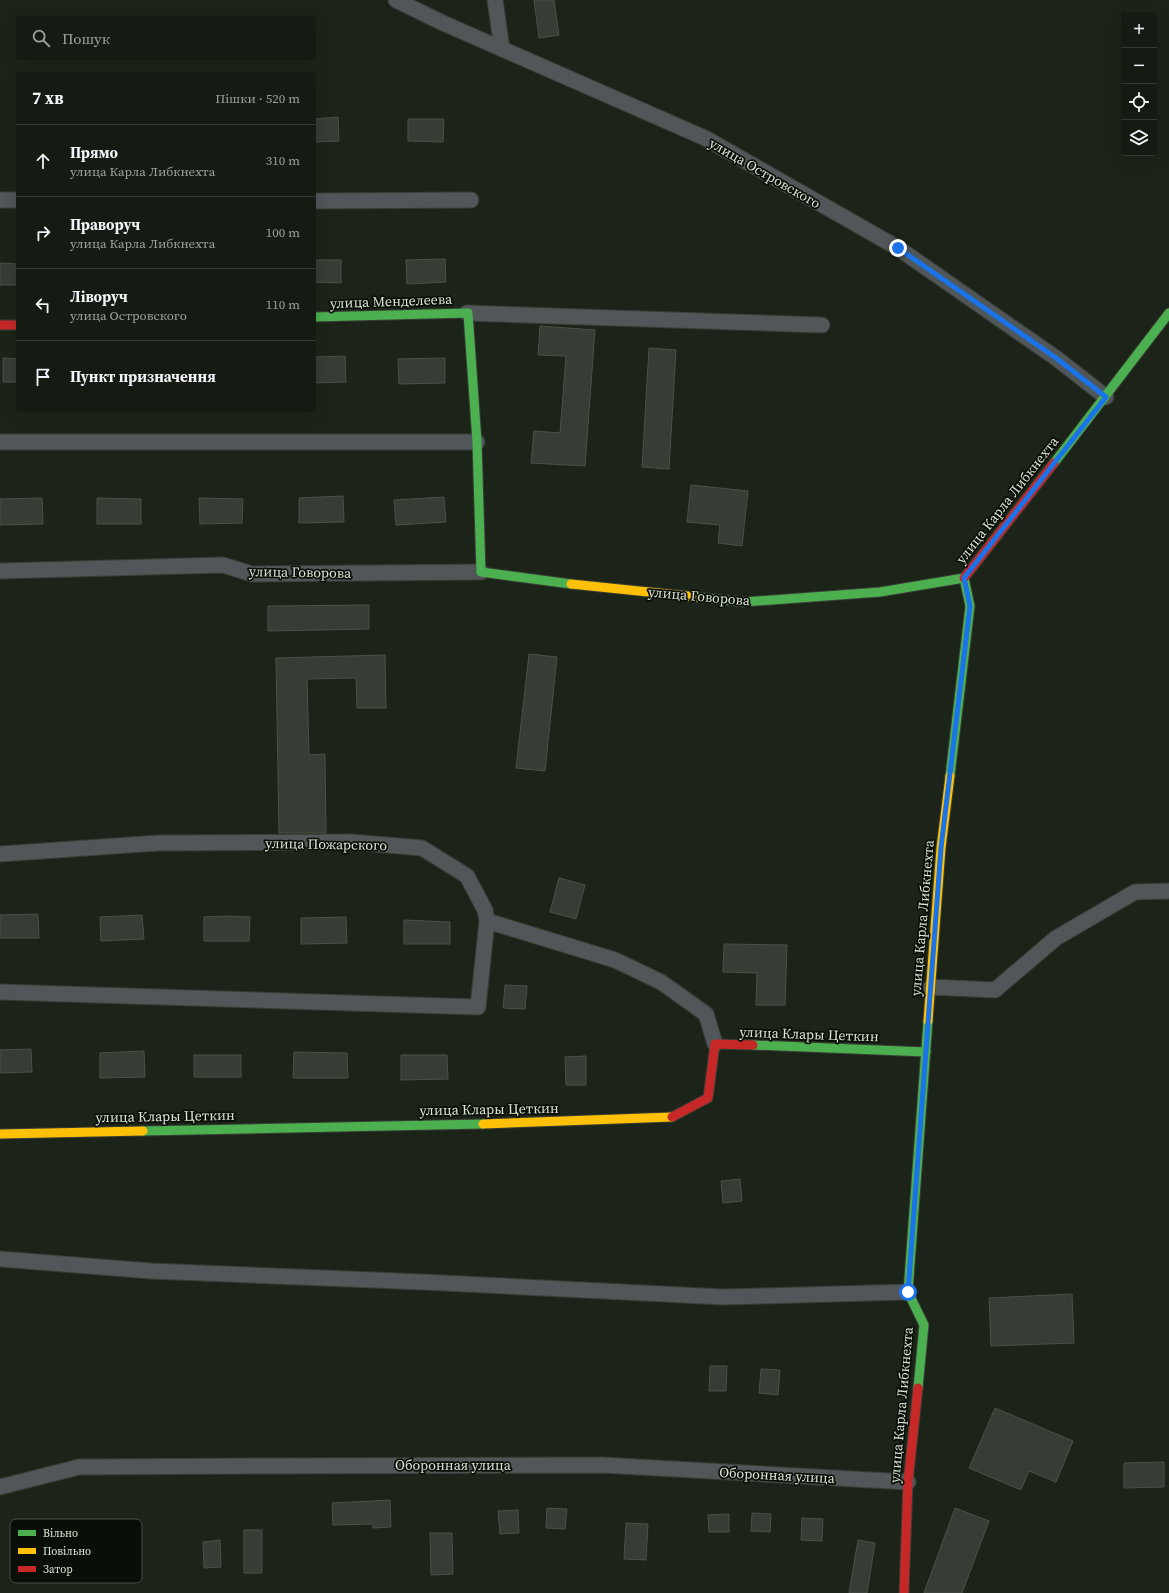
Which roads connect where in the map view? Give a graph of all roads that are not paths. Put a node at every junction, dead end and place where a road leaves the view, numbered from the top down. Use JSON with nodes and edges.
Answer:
{"nodes":[{"id":1,"x":396,"y":0,"type":"edge"},
{"id":2,"x":495,"y":0,"type":"edge"},
{"id":3,"x":502,"y":49,"type":"junction"},
{"id":4,"x":0,"y":200,"type":"edge"},
{"id":5,"x":16,"y":200,"type":"edge"},
{"id":6,"x":471,"y":200,"type":"dead end"},
{"id":7,"x":316,"y":201,"type":"edge"},
{"id":8,"x":468,"y":313,"type":"junction"},
{"id":9,"x":1169,"y":313,"type":"edge"},
{"id":10,"x":316,"y":317,"type":"edge"},
{"id":11,"x":0,"y":325,"type":"edge"},
{"id":12,"x":16,"y":325,"type":"edge"},
{"id":13,"x":822,"y":325,"type":"dead end"},
{"id":14,"x":1106,"y":397,"type":"junction"},
{"id":15,"x":0,"y":442,"type":"edge"},
{"id":16,"x":477,"y":442,"type":"junction"},
{"id":17,"x":0,"y":571,"type":"edge"},
{"id":18,"x":481,"y":572,"type":"junction"},
{"id":19,"x":964,"y":578,"type":"junction"},
{"id":20,"x":0,"y":854,"type":"edge"},
{"id":21,"x":1169,"y":891,"type":"edge"},
{"id":22,"x":487,"y":921,"type":"junction"},
{"id":23,"x":931,"y":987,"type":"junction"},
{"id":24,"x":0,"y":992,"type":"edge"},
{"id":25,"x":715,"y":1044,"type":"junction"},
{"id":26,"x":926,"y":1052,"type":"junction"},
{"id":27,"x":0,"y":1134,"type":"edge"},
{"id":28,"x":0,"y":1258,"type":"edge"},
{"id":29,"x":908,"y":1292,"type":"junction"},
{"id":30,"x":908,"y":1482,"type":"junction"},
{"id":31,"x":0,"y":1488,"type":"edge"},
{"id":32,"x":904,"y":1593,"type":"edge"}],
"edges":[{"from":1,"to":3,"type":"street","name":"улица Островского"},
{"from":2,"to":3,"type":"street"},
{"from":3,"to":14,"type":"street","name":"улица Островского"},
{"from":4,"to":5,"type":"street"},
{"from":6,"to":7,"type":"street"},
{"from":8,"to":10,"type":"street","name":"улица Менделеева"},
{"from":8,"to":13,"type":"street"},
{"from":8,"to":16,"type":"street"},
{"from":9,"to":14,"type":"street","name":"улица Карла Либкнехта"},
{"from":11,"to":12,"type":"street"},
{"from":14,"to":19,"type":"street","name":"улица Карла Либкнехта"},
{"from":15,"to":16,"type":"street"},
{"from":16,"to":18,"type":"street"},
{"from":17,"to":18,"type":"street","name":"улица Говорова"},
{"from":18,"to":19,"type":"street","name":"улица Говорова"},
{"from":19,"to":23,"type":"street","name":"улица Карла Либкнехта"},
{"from":20,"to":22,"type":"street","name":"улица Пожарского"},
{"from":21,"to":23,"type":"street"},
{"from":22,"to":24,"type":"street"},
{"from":22,"to":25,"type":"street"},
{"from":23,"to":26,"type":"street","name":"улица Карла Либкнехта"},
{"from":25,"to":26,"type":"street","name":"улица Клары Цеткин"},
{"from":25,"to":27,"type":"street","name":"улица Клары Цеткин"},
{"from":26,"to":29,"type":"street","name":"улица Карла Либкнехта"},
{"from":28,"to":29,"type":"street"},
{"from":29,"to":30,"type":"street","name":"улица Карла Либкнехта"},
{"from":30,"to":31,"type":"street","name":"Оборонная улица"},
{"from":30,"to":32,"type":"street","name":"улица Карла Либкнехта"}]}
